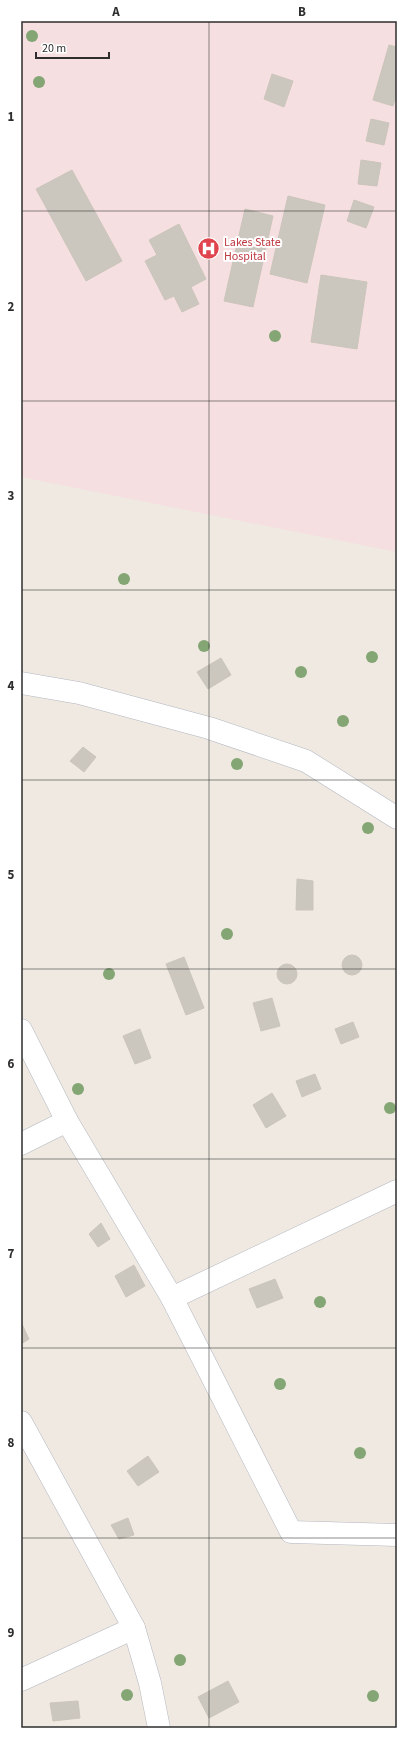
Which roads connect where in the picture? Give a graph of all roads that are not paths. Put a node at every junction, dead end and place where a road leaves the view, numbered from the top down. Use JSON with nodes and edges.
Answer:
{"nodes":[{"id":1,"x":21,"y":683,"type":"edge"},
{"id":2,"x":397,"y":818,"type":"edge"},
{"id":3,"x":21,"y":1030,"type":"edge"},
{"id":4,"x":67,"y":1121,"type":"junction"},
{"id":5,"x":21,"y":1144,"type":"edge"},
{"id":6,"x":397,"y":1191,"type":"edge"},
{"id":7,"x":172,"y":1298,"type":"junction"},
{"id":8,"x":21,"y":1422,"type":"edge"},
{"id":9,"x":397,"y":1535,"type":"edge"},
{"id":10,"x":134,"y":1628,"type":"junction"},
{"id":11,"x":21,"y":1680,"type":"edge"},
{"id":12,"x":159,"y":1728,"type":"edge"}],
"edges":[{"from":1,"to":2,"type":"street"},
{"from":3,"to":4,"type":"street"},
{"from":4,"to":5,"type":"street"},
{"from":4,"to":7,"type":"street"},
{"from":6,"to":7,"type":"street"},
{"from":7,"to":9,"type":"street"},
{"from":8,"to":10,"type":"street"},
{"from":10,"to":11,"type":"street"},
{"from":10,"to":12,"type":"street"}]}
